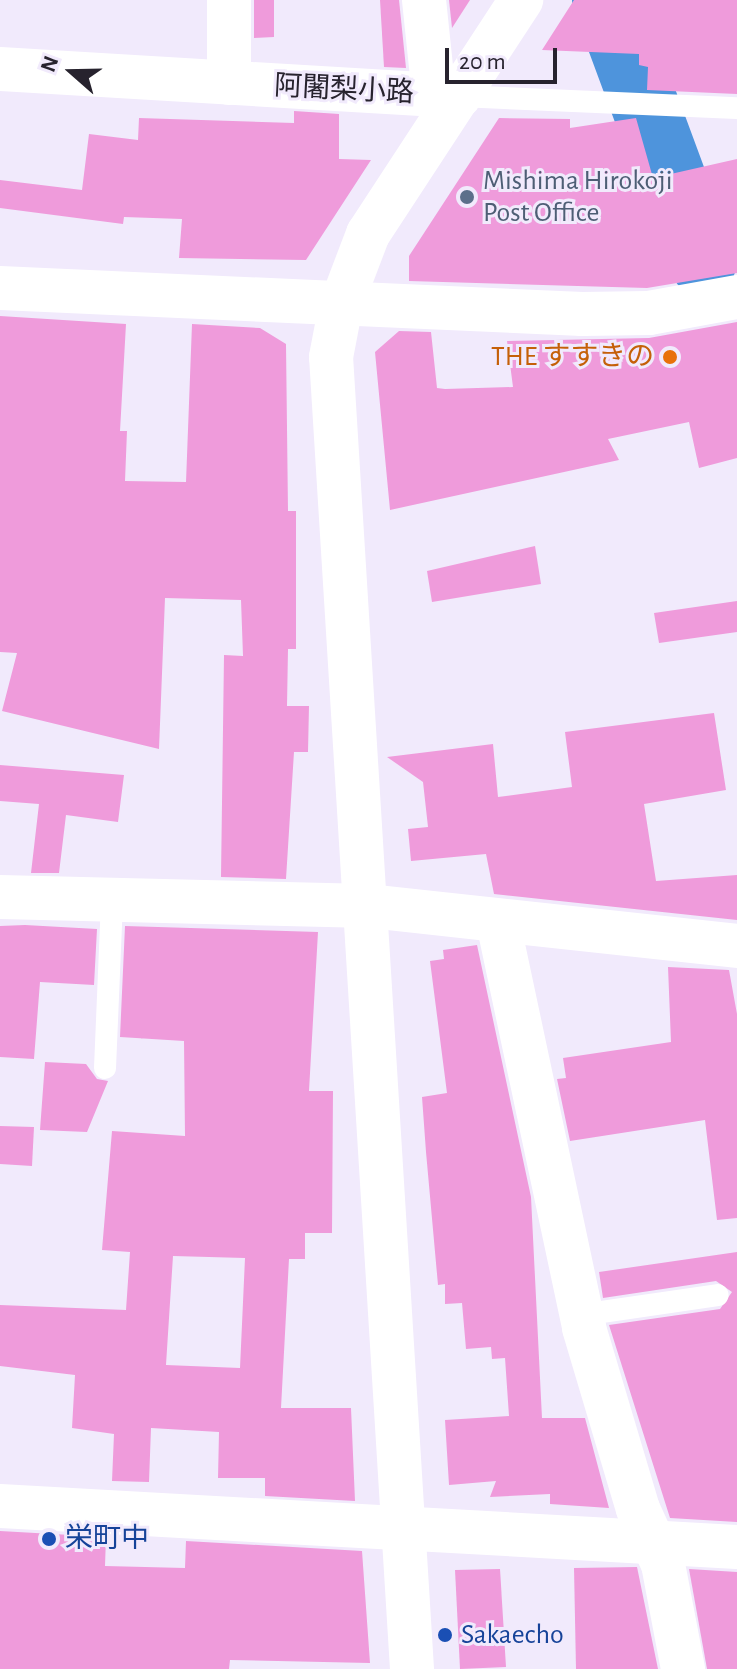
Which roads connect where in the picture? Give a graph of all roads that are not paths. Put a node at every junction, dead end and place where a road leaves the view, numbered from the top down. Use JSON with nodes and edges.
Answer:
{"nodes":[{"id":1,"x":229,"y":0,"type":"edge"},
{"id":2,"x":424,"y":0,"type":"edge"},
{"id":3,"x":521,"y":0,"type":"edge"},
{"id":4,"x":0,"y":69,"type":"edge"},
{"id":5,"x":229,"y":83,"type":"junction"},
{"id":6,"x":446,"y":96,"type":"junction"},
{"id":7,"x":737,"y":108,"type":"edge"},
{"id":8,"x":0,"y":288,"type":"edge"},
{"id":9,"x":737,"y":297,"type":"edge"},
{"id":10,"x":341,"y":305,"type":"junction"},
{"id":11,"x":0,"y":897,"type":"edge"},
{"id":12,"x":112,"y":900,"type":"junction"},
{"id":13,"x":369,"y":906,"type":"junction"},
{"id":14,"x":498,"y":922,"type":"junction"},
{"id":15,"x":737,"y":946,"type":"edge"},
{"id":16,"x":105,"y":1068,"type":"dead end"},
{"id":17,"x":718,"y":1295,"type":"dead end"},
{"id":18,"x":581,"y":1315,"type":"junction"},
{"id":19,"x":0,"y":1506,"type":"edge"},
{"id":20,"x":403,"y":1525,"type":"junction"},
{"id":21,"x":651,"y":1541,"type":"junction"},
{"id":22,"x":737,"y":1547,"type":"edge"},
{"id":23,"x":412,"y":1669,"type":"edge"},
{"id":24,"x":683,"y":1669,"type":"edge"}],
"edges":[{"from":1,"to":5,"type":"street"},
{"from":2,"to":6,"type":"street"},
{"from":3,"to":6,"type":"street"},
{"from":4,"to":5,"type":"street","name":"阿闍梨小路"},
{"from":5,"to":6,"type":"street","name":"阿闍梨小路"},
{"from":6,"to":7,"type":"lane","name":"阿闍梨小路"},
{"from":6,"to":10,"type":"street"},
{"from":8,"to":10,"type":"street"},
{"from":9,"to":10,"type":"street"},
{"from":10,"to":13,"type":"street"},
{"from":11,"to":12,"type":"street"},
{"from":12,"to":13,"type":"street"},
{"from":12,"to":16,"type":"lane"},
{"from":13,"to":14,"type":"street"},
{"from":13,"to":20,"type":"street"},
{"from":14,"to":15,"type":"street"},
{"from":14,"to":18,"type":"street"},
{"from":17,"to":18,"type":"lane"},
{"from":18,"to":21,"type":"street"},
{"from":19,"to":20,"type":"street"},
{"from":20,"to":21,"type":"street"},
{"from":20,"to":23,"type":"street"},
{"from":21,"to":22,"type":"street"},
{"from":21,"to":24,"type":"street"}]}
